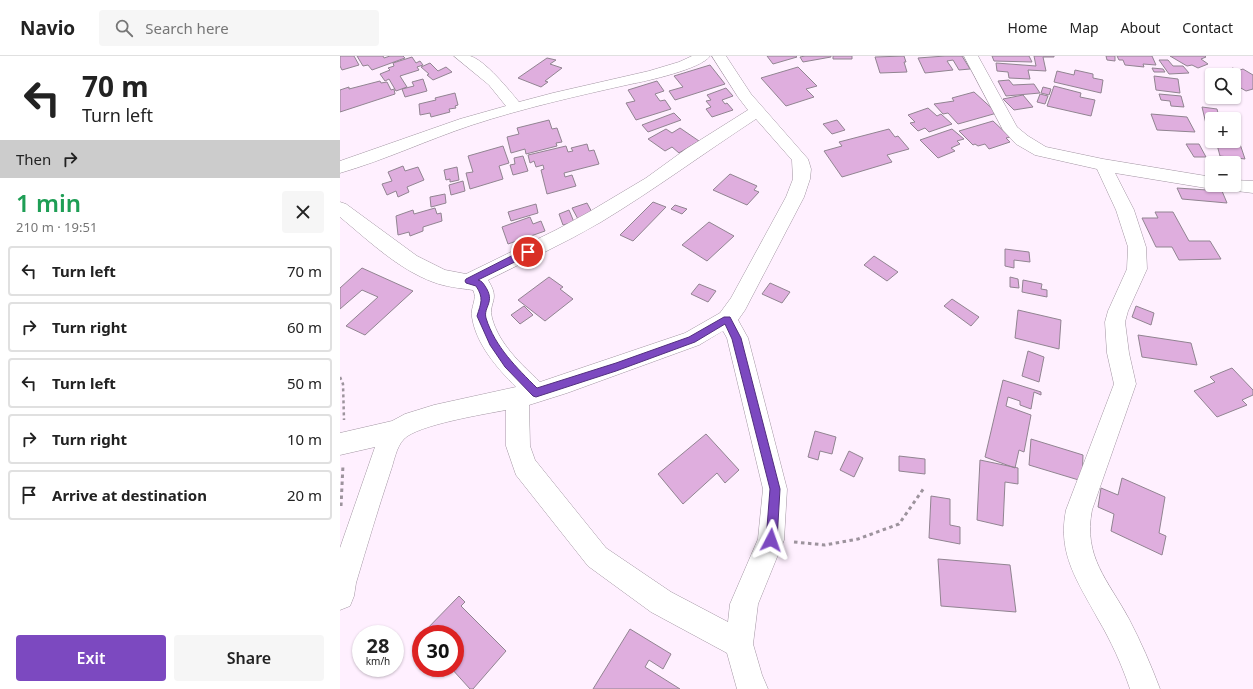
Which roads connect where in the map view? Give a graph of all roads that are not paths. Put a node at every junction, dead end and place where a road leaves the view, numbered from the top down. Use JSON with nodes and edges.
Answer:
{"nodes":[{"id":1,"x":461,"y":56,"type":"edge"},
{"id":2,"x":703,"y":56,"type":"edge"},
{"id":3,"x":719,"y":56,"type":"edge"},
{"id":4,"x":971,"y":56,"type":"edge"},
{"id":5,"x":516,"y":107,"type":"junction"},
{"id":6,"x":758,"y":111,"type":"junction"},
{"id":7,"x":1103,"y":166,"type":"junction"},
{"id":8,"x":340,"y":167,"type":"edge"},
{"id":9,"x":1205,"y":182,"type":"edge"},
{"id":10,"x":1241,"y":186,"type":"edge"},
{"id":11,"x":1253,"y":187,"type":"edge"},
{"id":12,"x":340,"y":208,"type":"edge"},
{"id":13,"x":469,"y":281,"type":"junction"},
{"id":14,"x":727,"y":319,"type":"junction"},
{"id":15,"x":527,"y":395,"type":"junction"},
{"id":16,"x":396,"y":431,"type":"junction"},
{"id":17,"x":342,"y":443,"type":"edge"},
{"id":18,"x":340,"y":596,"type":"edge"},
{"id":19,"x":739,"y":644,"type":"junction"},
{"id":20,"x":753,"y":689,"type":"edge"},
{"id":21,"x":1145,"y":689,"type":"edge"}],
"edges":[{"from":1,"to":5,"type":"street"},
{"from":2,"to":5,"type":"street"},
{"from":3,"to":6,"type":"street"},
{"from":4,"to":7,"type":"street"},
{"from":5,"to":8,"type":"street"},
{"from":6,"to":13,"type":"street"},
{"from":6,"to":14,"type":"street"},
{"from":7,"to":9,"type":"street"},
{"from":7,"to":21,"type":"street"},
{"from":10,"to":11,"type":"street"},
{"from":12,"to":13,"type":"street"},
{"from":13,"to":15,"type":"street"},
{"from":14,"to":15,"type":"street"},
{"from":14,"to":19,"type":"street"},
{"from":15,"to":16,"type":"street"},
{"from":15,"to":19,"type":"street"},
{"from":16,"to":17,"type":"street"},
{"from":16,"to":18,"type":"street"},
{"from":19,"to":20,"type":"street"}]}
